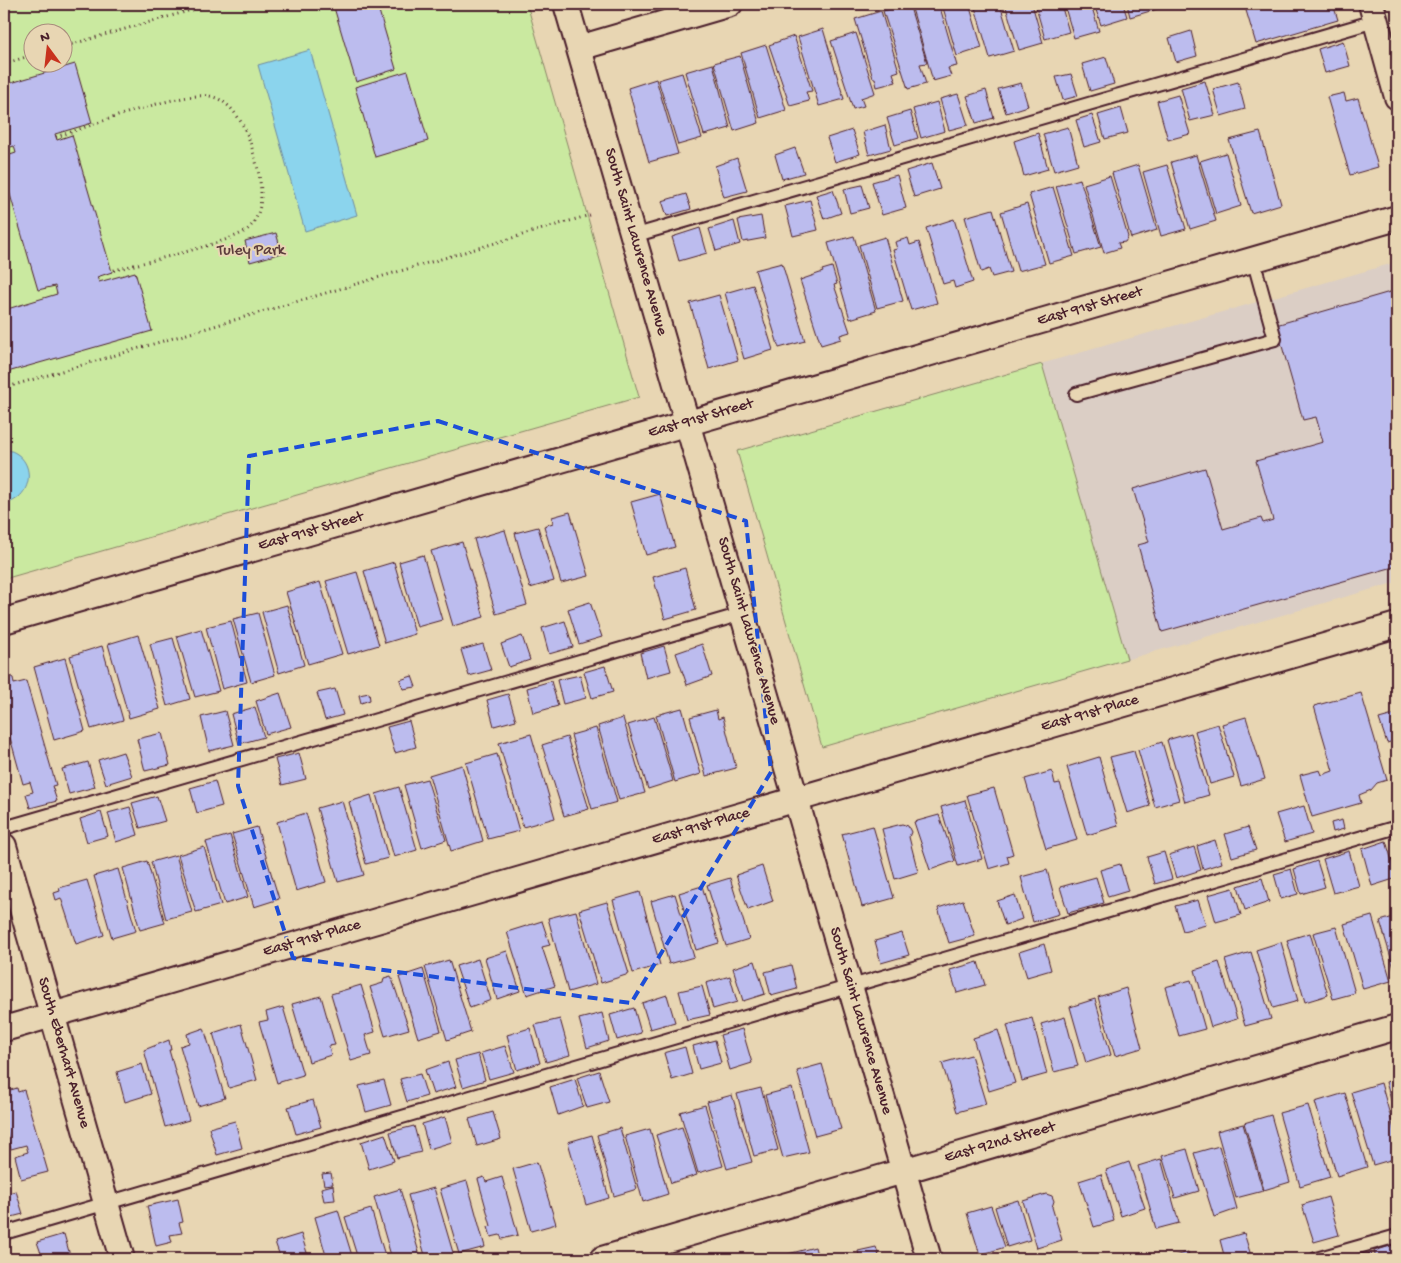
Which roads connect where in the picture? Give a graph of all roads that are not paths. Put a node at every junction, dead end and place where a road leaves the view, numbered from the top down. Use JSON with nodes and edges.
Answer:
{"nodes":[{"id":1,"x":566,"y":4,"type":"edge"},
{"id":2,"x":730,"y":4,"type":"edge"},
{"id":3,"x":1373,"y":12,"type":"edge"},
{"id":4,"x":579,"y":48,"type":"junction"},
{"id":5,"x":1397,"y":96,"type":"edge"},
{"id":6,"x":1397,"y":218,"type":"edge"},
{"id":7,"x":633,"y":236,"type":"junction"},
{"id":8,"x":1253,"y":260,"type":"junction"},
{"id":9,"x":1076,"y":394,"type":"dead end"},
{"id":10,"x":688,"y":423,"type":"junction"},
{"id":11,"x":742,"y":614,"type":"junction"},
{"id":12,"x":4,"y":621,"type":"edge"},
{"id":13,"x":1397,"y":625,"type":"edge"},
{"id":14,"x":796,"y":799,"type":"junction"},
{"id":15,"x":1397,"y":827,"type":"edge"},
{"id":16,"x":4,"y":828,"type":"edge"},
{"id":17,"x":4,"y":846,"type":"edge"},
{"id":18,"x":850,"y":986,"type":"junction"},
{"id":19,"x":52,"y":1015,"type":"junction"},
{"id":20,"x":1397,"y":1027,"type":"edge"},
{"id":21,"x":4,"y":1029,"type":"edge"},
{"id":22,"x":904,"y":1171,"type":"junction"},
{"id":23,"x":106,"y":1203,"type":"junction"},
{"id":24,"x":4,"y":1233,"type":"edge"},
{"id":25,"x":1397,"y":1236,"type":"edge"},
{"id":26,"x":122,"y":1259,"type":"edge"},
{"id":27,"x":602,"y":1259,"type":"edge"},
{"id":28,"x":929,"y":1259,"type":"edge"},
{"id":29,"x":1316,"y":1259,"type":"edge"}],
"edges":[{"from":1,"to":4,"type":"street","name":"South Saint Lawrence Avenue"},
{"from":2,"to":4,"type":"street"},
{"from":3,"to":5,"type":"street"},
{"from":3,"to":7,"type":"lane"},
{"from":4,"to":7,"type":"street","name":"South Saint Lawrence Avenue"},
{"from":6,"to":8,"type":"street","name":"East 91st Street"},
{"from":7,"to":10,"type":"street","name":"South Saint Lawrence Avenue"},
{"from":8,"to":9,"type":"lane"},
{"from":8,"to":10,"type":"street","name":"East 91st Street"},
{"from":10,"to":11,"type":"street","name":"South Saint Lawrence Avenue"},
{"from":10,"to":12,"type":"street","name":"East 91st Street"},
{"from":11,"to":14,"type":"street","name":"South Saint Lawrence Avenue"},
{"from":11,"to":16,"type":"lane"},
{"from":13,"to":14,"type":"street","name":"East 91st Place"},
{"from":14,"to":18,"type":"street","name":"South Saint Lawrence Avenue"},
{"from":14,"to":19,"type":"street","name":"East 91st Place"},
{"from":15,"to":18,"type":"lane"},
{"from":17,"to":19,"type":"street","name":"South Eberhart Avenue"},
{"from":18,"to":22,"type":"street","name":"South Saint Lawrence Avenue"},
{"from":18,"to":23,"type":"lane"},
{"from":19,"to":21,"type":"street","name":"East 91st Place"},
{"from":19,"to":23,"type":"street","name":"South Eberhart Avenue"},
{"from":20,"to":22,"type":"street","name":"East 92nd Street"},
{"from":22,"to":27,"type":"street","name":"East 92nd Street"},
{"from":22,"to":28,"type":"street","name":"South Saint Lawrence Avenue"},
{"from":23,"to":24,"type":"lane"},
{"from":23,"to":26,"type":"street","name":"South Eberhart Avenue"},
{"from":25,"to":29,"type":"lane"}]}
